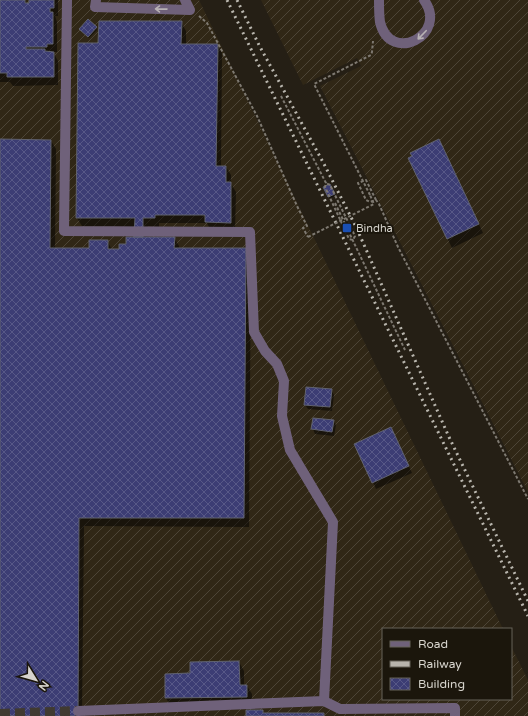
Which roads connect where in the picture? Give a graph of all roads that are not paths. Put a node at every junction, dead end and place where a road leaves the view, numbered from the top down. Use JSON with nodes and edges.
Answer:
{"nodes":[{"id":1,"x":67,"y":0,"type":"edge"},
{"id":2,"x":96,"y":0,"type":"edge"},
{"id":3,"x":185,"y":0,"type":"edge"},
{"id":4,"x":379,"y":0,"type":"edge"},
{"id":5,"x":424,"y":0,"type":"edge"},
{"id":6,"x":324,"y":701,"type":"junction"},
{"id":7,"x":78,"y":711,"type":"tunnel mouth"},
{"id":8,"x":455,"y":716,"type":"edge"}],
"edges":[{"from":1,"to":6,"type":"street"},
{"from":3,"to":2,"type":"street","one_way":true},
{"from":5,"to":4,"type":"street","one_way":true},
{"from":6,"to":7,"type":"street"},
{"from":6,"to":8,"type":"street"}]}
